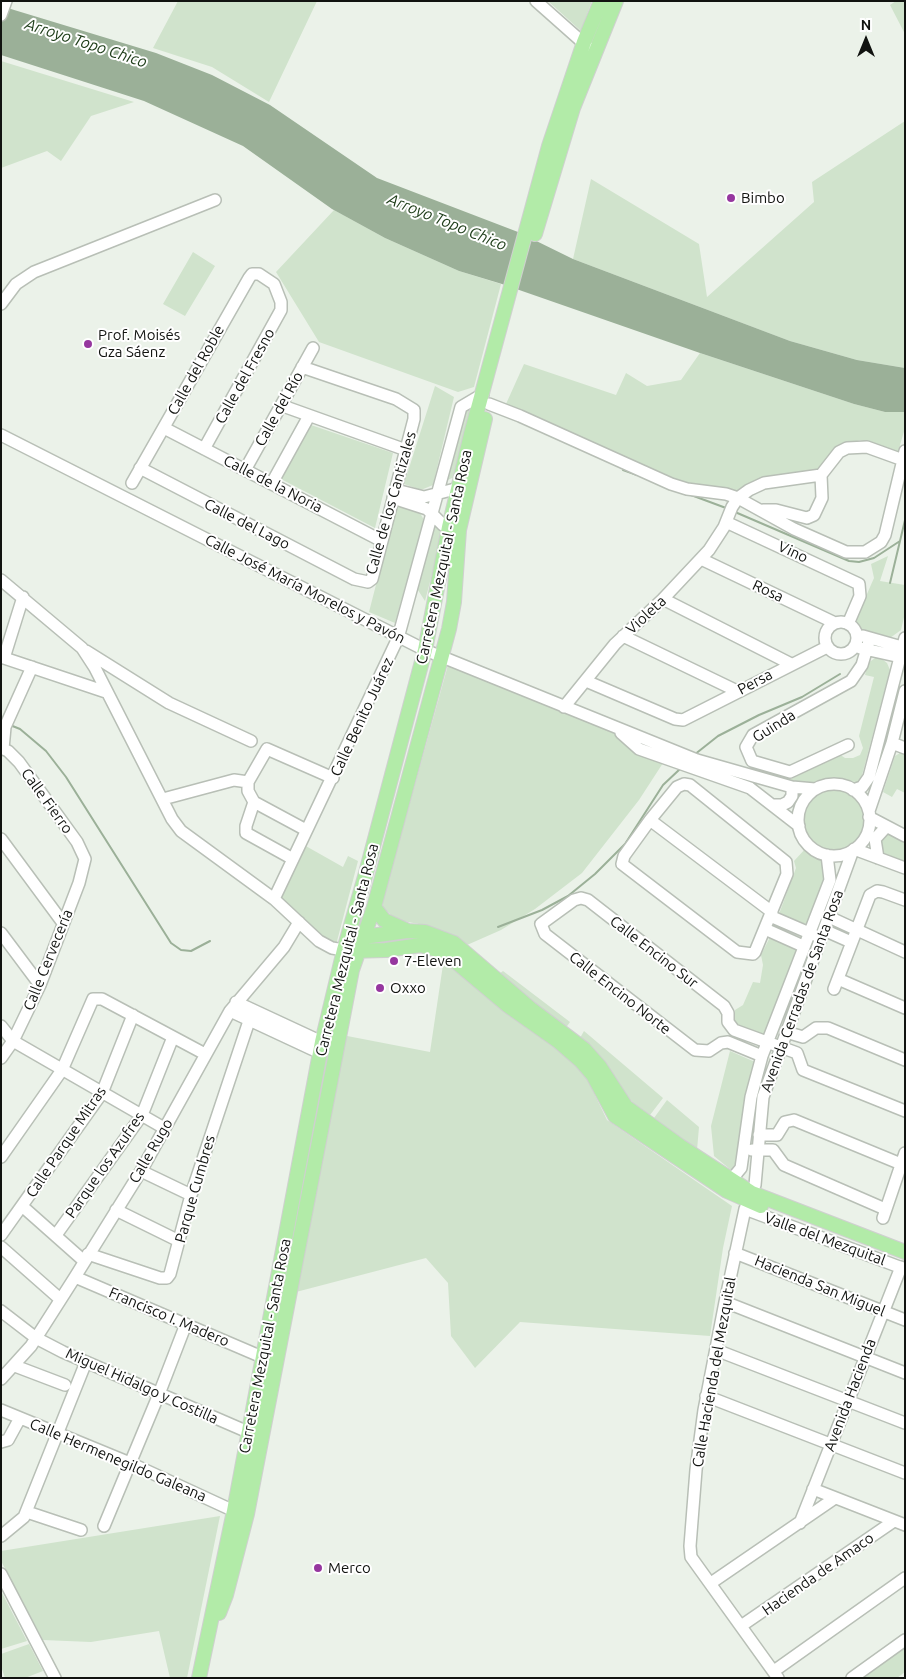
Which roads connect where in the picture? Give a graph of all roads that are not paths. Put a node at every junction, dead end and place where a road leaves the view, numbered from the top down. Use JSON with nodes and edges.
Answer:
{"nodes":[{"id":1,"x":536,"y":1,"type":"edge"},
{"id":2,"x":600,"y":1,"type":"edge"},
{"id":3,"x":616,"y":1,"type":"edge"},
{"id":4,"x":584,"y":42,"type":"junction"},
{"id":5,"x":564,"y":137,"type":"junction"},
{"id":6,"x":215,"y":200,"type":"dead end"},
{"id":7,"x":528,"y":245,"type":"junction"},
{"id":8,"x":282,"y":302,"type":"joint"},
{"id":9,"x":1,"y":304,"type":"edge"},
{"id":10,"x":313,"y":348,"type":"dead end"},
{"id":11,"x":302,"y":367,"type":"junction"},
{"id":12,"x":486,"y":399,"type":"junction"},
{"id":13,"x":282,"y":406,"type":"junction"},
{"id":14,"x":309,"y":416,"type":"junction"},
{"id":15,"x":164,"y":428,"type":"junction"},
{"id":16,"x":1,"y":435,"type":"edge"},
{"id":17,"x":204,"y":449,"type":"junction"},
{"id":18,"x":406,"y":450,"type":"junction"},
{"id":19,"x":904,"y":456,"type":"edge"},
{"id":20,"x":140,"y":468,"type":"junction"},
{"id":21,"x":245,"y":470,"type":"junction"},
{"id":22,"x":821,"y":475,"type":"junction"},
{"id":23,"x":132,"y":483,"type":"dead end"},
{"id":24,"x":272,"y":483,"type":"junction"},
{"id":25,"x":464,"y":487,"type":"junction"},
{"id":26,"x":438,"y":493,"type":"junction"},
{"id":27,"x":395,"y":494,"type":"junction"},
{"id":28,"x":731,"y":510,"type":"junction"},
{"id":29,"x":761,"y":510,"type":"junction"},
{"id":30,"x":433,"y":514,"type":"junction"},
{"id":31,"x":449,"y":527,"type":"junction"},
{"id":32,"x":382,"y":540,"type":"junction"},
{"id":33,"x":701,"y":559,"type":"junction"},
{"id":34,"x":1,"y":580,"type":"edge"},
{"id":35,"x":354,"y":580,"type":"joint"},
{"id":36,"x":23,"y":597,"type":"junction"},
{"id":37,"x":663,"y":599,"type":"junction"},
{"id":38,"x":835,"y":623,"type":"junction"},
{"id":39,"x":848,"y":624,"type":"junction"},
{"id":40,"x":856,"y":634,"type":"junction"},
{"id":41,"x":623,"y":636,"type":"junction"},
{"id":42,"x":398,"y":638,"type":"junction"},
{"id":43,"x":869,"y":644,"type":"junction"},
{"id":44,"x":827,"y":647,"type":"junction"},
{"id":45,"x":854,"y":647,"type":"junction"},
{"id":46,"x":82,"y":648,"type":"junction"},
{"id":47,"x":903,"y":650,"type":"edge"},
{"id":48,"x":434,"y":654,"type":"junction"},
{"id":49,"x":3,"y":658,"type":"edge"},
{"id":50,"x":791,"y":664,"type":"junction"},
{"id":51,"x":32,"y":667,"type":"junction"},
{"id":52,"x":586,"y":682,"type":"junction"},
{"id":53,"x":737,"y":691,"type":"junction"},
{"id":54,"x":905,"y":691,"type":"edge"},
{"id":55,"x":106,"y":692,"type":"junction"},
{"id":56,"x":564,"y":707,"type":"junction"},
{"id":57,"x":883,"y":730,"type":"junction"},
{"id":58,"x":897,"y":738,"type":"edge"},
{"id":59,"x":251,"y":741,"type":"dead end"},
{"id":60,"x":848,"y":744,"type":"dead end"},
{"id":61,"x":905,"y":748,"type":"edge"},
{"id":62,"x":2,"y":750,"type":"edge"},
{"id":63,"x":694,"y":764,"type":"junction"},
{"id":64,"x":333,"y":778,"type":"junction"},
{"id":65,"x":248,"y":782,"type":"junction"},
{"id":66,"x":792,"y":788,"type":"junction"},
{"id":67,"x":816,"y":789,"type":"junction"},
{"id":68,"x":853,"y":790,"type":"junction"},
{"id":69,"x":163,"y":799,"type":"junction"},
{"id":70,"x":254,"y":802,"type":"junction"},
{"id":71,"x":773,"y":805,"type":"junction"},
{"id":72,"x":869,"y":814,"type":"junction"},
{"id":73,"x":650,"y":820,"type":"junction"},
{"id":74,"x":799,"y":826,"type":"junction"},
{"id":75,"x":886,"y":827,"type":"junction"},
{"id":76,"x":306,"y":830,"type":"junction"},
{"id":77,"x":905,"y":836,"type":"edge"},
{"id":78,"x":1,"y":839,"type":"edge"},
{"id":79,"x":854,"y":849,"type":"junction"},
{"id":80,"x":827,"y":855,"type":"junction"},
{"id":81,"x":878,"y":858,"type":"junction"},
{"id":82,"x":85,"y":859,"type":"joint"},
{"id":83,"x":293,"y":859,"type":"junction"},
{"id":84,"x":905,"y":868,"type":"edge"},
{"id":85,"x":274,"y":899,"type":"junction"},
{"id":86,"x":905,"y":900,"type":"edge"},
{"id":87,"x":374,"y":907,"type":"junction"},
{"id":88,"x":771,"y":914,"type":"junction"},
{"id":89,"x":829,"y":917,"type":"junction"},
{"id":90,"x":299,"y":922,"type":"junction"},
{"id":91,"x":63,"y":923,"type":"junction"},
{"id":92,"x":765,"y":929,"type":"junction"},
{"id":93,"x":856,"y":930,"type":"junction"},
{"id":94,"x":407,"y":931,"type":"junction"},
{"id":95,"x":542,"y":931,"type":"joint"},
{"id":96,"x":1,"y":933,"type":"edge"},
{"id":97,"x":808,"y":933,"type":"junction"},
{"id":98,"x":822,"y":934,"type":"junction"},
{"id":99,"x":362,"y":936,"type":"junction"},
{"id":100,"x":851,"y":942,"type":"junction"},
{"id":101,"x":803,"y":946,"type":"junction"},
{"id":102,"x":349,"y":949,"type":"junction"},
{"id":103,"x":905,"y":952,"type":"edge"},
{"id":104,"x":40,"y":985,"type":"junction"},
{"id":105,"x":233,"y":1007,"type":"junction"},
{"id":106,"x":905,"y":1008,"type":"edge"},
{"id":107,"x":133,"y":1016,"type":"junction"},
{"id":108,"x":249,"y":1020,"type":"junction"},
{"id":109,"x":1,"y":1026,"type":"edge"},
{"id":110,"x":786,"y":1032,"type":"junction"},
{"id":111,"x":293,"y":1035,"type":"junction"},
{"id":112,"x":173,"y":1036,"type":"junction"},
{"id":113,"x":13,"y":1042,"type":"junction"},
{"id":114,"x":767,"y":1043,"type":"junction"},
{"id":115,"x":321,"y":1048,"type":"junction"},
{"id":116,"x":780,"y":1048,"type":"junction"},
{"id":117,"x":205,"y":1054,"type":"junction"},
{"id":118,"x":762,"y":1056,"type":"junction"},
{"id":119,"x":1,"y":1058,"type":"edge"},
{"id":120,"x":905,"y":1060,"type":"edge"},
{"id":121,"x":62,"y":1070,"type":"junction"},
{"id":122,"x":102,"y":1093,"type":"junction"},
{"id":123,"x":905,"y":1112,"type":"edge"},
{"id":124,"x":142,"y":1115,"type":"junction"},
{"id":125,"x":164,"y":1128,"type":"junction"},
{"id":126,"x":759,"y":1135,"type":"junction"},
{"id":127,"x":745,"y":1150,"type":"junction"},
{"id":128,"x":758,"y":1150,"type":"junction"},
{"id":129,"x":1,"y":1157,"type":"edge"},
{"id":130,"x":903,"y":1159,"type":"edge"},
{"id":131,"x":141,"y":1171,"type":"junction"},
{"id":132,"x":731,"y":1180,"type":"junction"},
{"id":133,"x":191,"y":1195,"type":"junction"},
{"id":134,"x":748,"y":1201,"type":"junction"},
{"id":135,"x":22,"y":1206,"type":"junction"},
{"id":136,"x":116,"y":1210,"type":"junction"},
{"id":137,"x":1,"y":1235,"type":"edge"},
{"id":138,"x":56,"y":1235,"type":"junction"},
{"id":139,"x":179,"y":1241,"type":"junction"},
{"id":140,"x":1,"y":1247,"type":"edge"},
{"id":141,"x":905,"y":1252,"type":"edge"},
{"id":142,"x":736,"y":1253,"type":"junction"},
{"id":143,"x":86,"y":1257,"type":"junction"},
{"id":144,"x":903,"y":1265,"type":"edge"},
{"id":145,"x":75,"y":1277,"type":"junction"},
{"id":146,"x":60,"y":1299,"type":"junction"},
{"id":147,"x":725,"y":1302,"type":"junction"},
{"id":148,"x":1,"y":1311,"type":"edge"},
{"id":149,"x":883,"y":1311,"type":"junction"},
{"id":150,"x":905,"y":1320,"type":"edge"},
{"id":151,"x":186,"y":1324,"type":"junction"},
{"id":152,"x":36,"y":1338,"type":"junction"},
{"id":153,"x":716,"y":1350,"type":"junction"},
{"id":154,"x":262,"y":1357,"type":"junction"},
{"id":155,"x":864,"y":1357,"type":"junction"},
{"id":156,"x":86,"y":1362,"type":"junction"},
{"id":157,"x":6,"y":1372,"type":"edge"},
{"id":158,"x":905,"y":1373,"type":"edge"},
{"id":159,"x":65,"y":1385,"type":"dead end"},
{"id":160,"x":159,"y":1394,"type":"junction"},
{"id":161,"x":706,"y":1396,"type":"junction"},
{"id":162,"x":848,"y":1400,"type":"junction"},
{"id":163,"x":1,"y":1410,"type":"edge"},
{"id":164,"x":20,"y":1418,"type":"junction"},
{"id":165,"x":905,"y":1423,"type":"edge"},
{"id":166,"x":248,"y":1432,"type":"junction"},
{"id":167,"x":58,"y":1434,"type":"junction"},
{"id":168,"x":1,"y":1442,"type":"edge"},
{"id":169,"x":831,"y":1445,"type":"junction"},
{"id":170,"x":130,"y":1464,"type":"junction"},
{"id":171,"x":905,"y":1473,"type":"edge"},
{"id":172,"x":814,"y":1489,"type":"junction"},
{"id":173,"x":835,"y":1498,"type":"junction"},
{"id":174,"x":234,"y":1511,"type":"junction"},
{"id":175,"x":27,"y":1512,"type":"junction"},
{"id":176,"x":800,"y":1523,"type":"junction"},
{"id":177,"x":899,"y":1523,"type":"edge"},
{"id":178,"x":104,"y":1526,"type":"dead end"},
{"id":179,"x":81,"y":1530,"type":"dead end"},
{"id":180,"x":1,"y":1536,"type":"edge"},
{"id":181,"x":1,"y":1574,"type":"edge"},
{"id":182,"x":905,"y":1578,"type":"edge"},
{"id":183,"x":711,"y":1583,"type":"junction"},
{"id":184,"x":742,"y":1626,"type":"junction"},
{"id":185,"x":905,"y":1640,"type":"edge"},
{"id":186,"x":206,"y":1642,"type":"junction"},
{"id":187,"x":776,"y":1674,"type":"edge"},
{"id":188,"x":55,"y":1678,"type":"edge"},
{"id":189,"x":200,"y":1678,"type":"edge"},
{"id":190,"x":852,"y":1678,"type":"edge"}],
"edges":[{"from":1,"to":4,"type":"street"},
{"from":2,"to":4,"type":"main road"},
{"from":3,"to":5,"type":"main road"},
{"from":4,"to":5,"type":"street"},
{"from":4,"to":7,"type":"main road"},
{"from":5,"to":7,"type":"main road"},
{"from":6,"to":9,"type":"street"},
{"from":7,"to":12,"type":"main road","name":"Carretera Mezquital - Santa Rosa"},
{"from":8,"to":15,"type":"street","name":"Calle del Roble"},
{"from":8,"to":17,"type":"street","name":"Calle del Fresno"},
{"from":10,"to":11,"type":"street","name":"Calle del Río"},
{"from":11,"to":13,"type":"street","name":"Calle del Río"},
{"from":11,"to":18,"type":"street","name":"Calle de los Cantizales"},
{"from":12,"to":25,"type":"main road","name":"Carretera Mezquital - Santa Rosa"},
{"from":12,"to":26,"type":"street","name":"Calle Benito Juárez"},
{"from":12,"to":28,"type":"street"},
{"from":13,"to":14,"type":"street"},
{"from":13,"to":21,"type":"street","name":"Calle del Río"},
{"from":14,"to":18,"type":"street"},
{"from":14,"to":24,"type":"street"},
{"from":15,"to":17,"type":"street","name":"Calle de la Noria"},
{"from":15,"to":20,"type":"street","name":"Calle del Roble"},
{"from":16,"to":42,"type":"street","name":"Calle José María Morelos y Pavón"},
{"from":17,"to":21,"type":"street","name":"Calle de la Noria"},
{"from":18,"to":27,"type":"street","name":"Calle de los Cantizales"},
{"from":19,"to":22,"type":"street"},
{"from":19,"to":29,"type":"street"},
{"from":20,"to":23,"type":"street","name":"Calle del Roble"},
{"from":20,"to":35,"type":"street","name":"Calle del Lago"},
{"from":21,"to":24,"type":"street","name":"Calle de la Noria"},
{"from":22,"to":28,"type":"street"},
{"from":22,"to":29,"type":"street"},
{"from":24,"to":32,"type":"street","name":"Calle de la Noria"},
{"from":25,"to":26,"type":"street"},
{"from":25,"to":31,"type":"main road","name":"Carretera Mezquital - Santa Rosa"},
{"from":25,"to":48,"type":"main road","name":"Carretera Mezquital - Santa Rosa"},
{"from":26,"to":27,"type":"street"},
{"from":26,"to":30,"type":"street","name":"Calle Benito Juárez"},
{"from":27,"to":30,"type":"street"},
{"from":27,"to":32,"type":"street","name":"Calle de los Cantizales"},
{"from":28,"to":29,"type":"street"},
{"from":28,"to":33,"type":"street","name":"Violeta"},
{"from":28,"to":39,"type":"street","name":"Vino"},
{"from":30,"to":31,"type":"street"},
{"from":30,"to":42,"type":"street","name":"Calle Benito Juárez"},
{"from":31,"to":48,"type":"main road","name":"Carretera Mezquital - Santa Rosa"},
{"from":32,"to":35,"type":"street","name":"Calle de los Cantizales"},
{"from":33,"to":37,"type":"street","name":"Violeta"},
{"from":33,"to":38,"type":"street","name":"Rosa"},
{"from":34,"to":36,"type":"street"},
{"from":36,"to":46,"type":"street"},
{"from":36,"to":49,"type":"street"},
{"from":37,"to":41,"type":"street","name":"Violeta"},
{"from":37,"to":50,"type":"street"},
{"from":38,"to":39,"type":"street"},
{"from":38,"to":44,"type":"street"},
{"from":39,"to":40,"type":"street"},
{"from":40,"to":43,"type":"street"},
{"from":40,"to":45,"type":"street"},
{"from":41,"to":52,"type":"street","name":"Violeta"},
{"from":41,"to":53,"type":"street"},
{"from":42,"to":48,"type":"street","name":"Calle José María Morelos y Pavón"},
{"from":42,"to":64,"type":"street","name":"Calle Benito Juárez"},
{"from":43,"to":45,"type":"street"},
{"from":43,"to":47,"type":"street"},
{"from":43,"to":60,"type":"street","name":"Guinda"},
{"from":44,"to":45,"type":"street"},
{"from":44,"to":50,"type":"street","name":"Persa"},
{"from":46,"to":55,"type":"street"},
{"from":46,"to":59,"type":"street"},
{"from":47,"to":57,"type":"street"},
{"from":48,"to":56,"type":"street","name":"Calle José María Morelos y Pavón"},
{"from":48,"to":87,"type":"main road","name":"Carretera Mezquital - Santa Rosa"},
{"from":48,"to":102,"type":"main road","name":"Carretera Mezquital - Santa Rosa"},
{"from":49,"to":51,"type":"street"},
{"from":50,"to":53,"type":"street","name":"Persa"},
{"from":51,"to":55,"type":"street"},
{"from":51,"to":62,"type":"street"},
{"from":52,"to":53,"type":"street","name":"Persa"},
{"from":52,"to":56,"type":"street","name":"Violeta"},
{"from":54,"to":58,"type":"street"},
{"from":55,"to":69,"type":"street"},
{"from":56,"to":63,"type":"street","name":"Calle José María Morelos y Pavón"},
{"from":57,"to":58,"type":"street"},
{"from":57,"to":68,"type":"street"},
{"from":58,"to":61,"type":"street"},
{"from":58,"to":72,"type":"street"},
{"from":62,"to":82,"type":"street","name":"Calle Fierro"},
{"from":63,"to":66,"type":"street","name":"Calle José María Morelos y Pavón"},
{"from":63,"to":71,"type":"street","name":"Calle José María Morelos y Pavón"},
{"from":64,"to":65,"type":"street"},
{"from":64,"to":76,"type":"street","name":"Calle Benito Juárez"},
{"from":65,"to":69,"type":"street"},
{"from":65,"to":70,"type":"street"},
{"from":66,"to":67,"type":"street","name":"Calle José María Morelos y Pavón"},
{"from":66,"to":71,"type":"street"},
{"from":67,"to":68,"type":"street"},
{"from":67,"to":74,"type":"street"},
{"from":68,"to":72,"type":"street"},
{"from":69,"to":85,"type":"street"},
{"from":70,"to":76,"type":"street"},
{"from":70,"to":83,"type":"street"},
{"from":71,"to":74,"type":"street","name":"Calle José María Morelos y Pavón"},
{"from":72,"to":75,"type":"street"},
{"from":72,"to":79,"type":"street"},
{"from":73,"to":88,"type":"street"},
{"from":73,"to":88,"type":"street"},
{"from":73,"to":92,"type":"street"},
{"from":74,"to":80,"type":"street"},
{"from":75,"to":77,"type":"street"},
{"from":75,"to":81,"type":"street"},
{"from":76,"to":83,"type":"street","name":"Calle Benito Juárez"},
{"from":78,"to":91,"type":"street"},
{"from":79,"to":80,"type":"street"},
{"from":79,"to":81,"type":"street"},
{"from":79,"to":89,"type":"street","name":"Avenida Cerradas de Santa Rosa"},
{"from":80,"to":97,"type":"street","name":"Avenida Cerradas de Santa Rosa"},
{"from":81,"to":84,"type":"street"},
{"from":82,"to":91,"type":"street","name":"Calle Cervecería"},
{"from":83,"to":85,"type":"street","name":"Calle Benito Juárez"},
{"from":85,"to":90,"type":"street"},
{"from":86,"to":93,"type":"street"},
{"from":87,"to":94,"type":"main road"},
{"from":87,"to":99,"type":"main road","name":"Carretera Mezquital - Santa Rosa"},
{"from":88,"to":92,"type":"street"},
{"from":88,"to":97,"type":"street"},
{"from":89,"to":93,"type":"street"},
{"from":89,"to":98,"type":"street","name":"Avenida Cerradas de Santa Rosa"},
{"from":90,"to":102,"type":"street"},
{"from":90,"to":105,"type":"street","name":"Calle Rugo"},
{"from":91,"to":104,"type":"street","name":"Calle Cervecería"},
{"from":92,"to":101,"type":"street"},
{"from":93,"to":100,"type":"street"},
{"from":93,"to":103,"type":"street"},
{"from":94,"to":99,"type":"main road"},
{"from":94,"to":132,"type":"main road"},
{"from":95,"to":114,"type":"street","name":"Calle Encino Sur"},
{"from":95,"to":118,"type":"street","name":"Calle Encino Norte"},
{"from":96,"to":104,"type":"street"},
{"from":97,"to":98,"type":"street"},
{"from":97,"to":101,"type":"street","name":"Avenida Cerradas de Santa Rosa"},
{"from":98,"to":100,"type":"street"},
{"from":98,"to":110,"type":"street","name":"Avenida Cerradas de Santa Rosa"},
{"from":99,"to":102,"type":"main road"},
{"from":100,"to":106,"type":"street"},
{"from":101,"to":114,"type":"street","name":"Avenida Cerradas de Santa Rosa"},
{"from":102,"to":115,"type":"main road","name":"Carretera Mezquital - Santa Rosa"},
{"from":102,"to":134,"type":"main road"},
{"from":102,"to":186,"type":"main road","name":"Carretera Mezquital - Santa Rosa"},
{"from":104,"to":113,"type":"street","name":"Calle Cervecería"},
{"from":105,"to":108,"type":"street"},
{"from":105,"to":111,"type":"street"},
{"from":105,"to":117,"type":"street","name":"Calle Rugo"},
{"from":107,"to":112,"type":"street"},
{"from":107,"to":121,"type":"street"},
{"from":107,"to":122,"type":"street","name":"Calle Parque Mitras"},
{"from":108,"to":111,"type":"street"},
{"from":108,"to":133,"type":"street","name":"Parque Cumbres"},
{"from":109,"to":113,"type":"street"},
{"from":110,"to":116,"type":"street","name":"Avenida Cerradas de Santa Rosa"},
{"from":110,"to":120,"type":"street"},
{"from":111,"to":115,"type":"street"},
{"from":112,"to":117,"type":"street"},
{"from":112,"to":124,"type":"street","name":"Parque los Azufres"},
{"from":113,"to":119,"type":"street","name":"Calle Cervecería"},
{"from":113,"to":121,"type":"street"},
{"from":114,"to":116,"type":"street"},
{"from":114,"to":118,"type":"street","name":"Avenida Cerradas de Santa Rosa"},
{"from":115,"to":154,"type":"main road","name":"Carretera Mezquital - Santa Rosa"},
{"from":116,"to":123,"type":"street"},
{"from":116,"to":126,"type":"street","name":"Avenida Cerradas de Santa Rosa"},
{"from":117,"to":125,"type":"street","name":"Calle Rugo"},
{"from":118,"to":127,"type":"street","name":"Avenida Cerradas de Santa Rosa"},
{"from":121,"to":122,"type":"street"},
{"from":121,"to":129,"type":"street"},
{"from":122,"to":124,"type":"street"},
{"from":122,"to":135,"type":"street","name":"Calle Parque Mitras"},
{"from":124,"to":125,"type":"street"},
{"from":124,"to":138,"type":"street","name":"Parque los Azufres"},
{"from":125,"to":131,"type":"street","name":"Calle Rugo"},
{"from":126,"to":128,"type":"street","name":"Avenida Cerradas de Santa Rosa"},
{"from":126,"to":130,"type":"street"},
{"from":127,"to":128,"type":"street"},
{"from":127,"to":132,"type":"street","name":"Avenida Cerradas de Santa Rosa"},
{"from":128,"to":130,"type":"street"},
{"from":128,"to":134,"type":"street","name":"Avenida Cerradas de Santa Rosa"},
{"from":131,"to":133,"type":"street"},
{"from":131,"to":136,"type":"street","name":"Calle Rugo"},
{"from":132,"to":134,"type":"main road"},
{"from":133,"to":139,"type":"street","name":"Parque Cumbres"},
{"from":134,"to":141,"type":"main road"},
{"from":134,"to":142,"type":"street","name":"Calle Hacienda del Mezquital"},
{"from":134,"to":144,"type":"main road"},
{"from":135,"to":137,"type":"street","name":"Calle Parque Mitras"},
{"from":135,"to":138,"type":"street"},
{"from":136,"to":139,"type":"street"},
{"from":136,"to":143,"type":"street","name":"Calle Rugo"},
{"from":138,"to":143,"type":"street"},
{"from":139,"to":143,"type":"street","name":"Parque Cumbres"},
{"from":140,"to":146,"type":"street"},
{"from":142,"to":147,"type":"street","name":"Calle Hacienda del Mezquital"},
{"from":142,"to":149,"type":"street","name":"Hacienda San Miguel"},
{"from":143,"to":145,"type":"street","name":"Calle Rugo"},
{"from":144,"to":149,"type":"street","name":"Avenida Hacienda"},
{"from":145,"to":146,"type":"street","name":"Calle Rugo"},
{"from":145,"to":151,"type":"street","name":"Francisco I. Madero"},
{"from":146,"to":152,"type":"street","name":"Calle Rugo"},
{"from":147,"to":153,"type":"street","name":"Calle Hacienda del Mezquital"},
{"from":147,"to":155,"type":"street"},
{"from":148,"to":152,"type":"street","name":"Miguel Hidalgo y Costilla"},
{"from":149,"to":150,"type":"street","name":"Hacienda San Miguel"},
{"from":149,"to":155,"type":"street","name":"Avenida Hacienda"},
{"from":151,"to":154,"type":"street","name":"Francisco I. Madero"},
{"from":151,"to":160,"type":"street"},
{"from":152,"to":156,"type":"street","name":"Miguel Hidalgo y Costilla"},
{"from":152,"to":157,"type":"street","name":"Calle Rugo"},
{"from":153,"to":161,"type":"street","name":"Calle Hacienda del Mezquital"},
{"from":153,"to":162,"type":"street"},
{"from":154,"to":166,"type":"main road","name":"Carretera Mezquital - Santa Rosa"},
{"from":155,"to":158,"type":"street"},
{"from":155,"to":162,"type":"street","name":"Avenida Hacienda"},
{"from":156,"to":160,"type":"street","name":"Miguel Hidalgo y Costilla"},
{"from":156,"to":167,"type":"street"},
{"from":157,"to":159,"type":"street"},
{"from":160,"to":166,"type":"street","name":"Miguel Hidalgo y Costilla"},
{"from":160,"to":170,"type":"street"},
{"from":161,"to":169,"type":"street"},
{"from":161,"to":183,"type":"street","name":"Calle Hacienda del Mezquital"},
{"from":162,"to":165,"type":"street"},
{"from":162,"to":169,"type":"street","name":"Avenida Hacienda"},
{"from":163,"to":164,"type":"street","name":"Calle Hermenegildo Galeana"},
{"from":164,"to":167,"type":"street","name":"Calle Hermenegildo Galeana"},
{"from":164,"to":168,"type":"street"},
{"from":166,"to":174,"type":"main road","name":"Carretera Mezquital - Santa Rosa"},
{"from":167,"to":170,"type":"street","name":"Calle Hermenegildo Galeana"},
{"from":167,"to":175,"type":"street"},
{"from":169,"to":171,"type":"street"},
{"from":169,"to":172,"type":"street","name":"Avenida Hacienda"},
{"from":170,"to":174,"type":"street","name":"Calle Hermenegildo Galeana"},
{"from":170,"to":178,"type":"street"},
{"from":172,"to":173,"type":"street"},
{"from":172,"to":176,"type":"street","name":"Avenida Hacienda"},
{"from":173,"to":176,"type":"street"},
{"from":173,"to":177,"type":"street"},
{"from":174,"to":186,"type":"main road","name":"Carretera Mezquital - Santa Rosa"},
{"from":175,"to":179,"type":"street"},
{"from":175,"to":180,"type":"street"},
{"from":176,"to":183,"type":"street"},
{"from":177,"to":184,"type":"street","name":"Hacienda de Amaco"},
{"from":181,"to":188,"type":"street"},
{"from":182,"to":187,"type":"street"},
{"from":183,"to":184,"type":"street"},
{"from":184,"to":187,"type":"street"},
{"from":185,"to":190,"type":"street"},
{"from":186,"to":189,"type":"main road","name":"Carretera Mezquital - Santa Rosa"}]}
